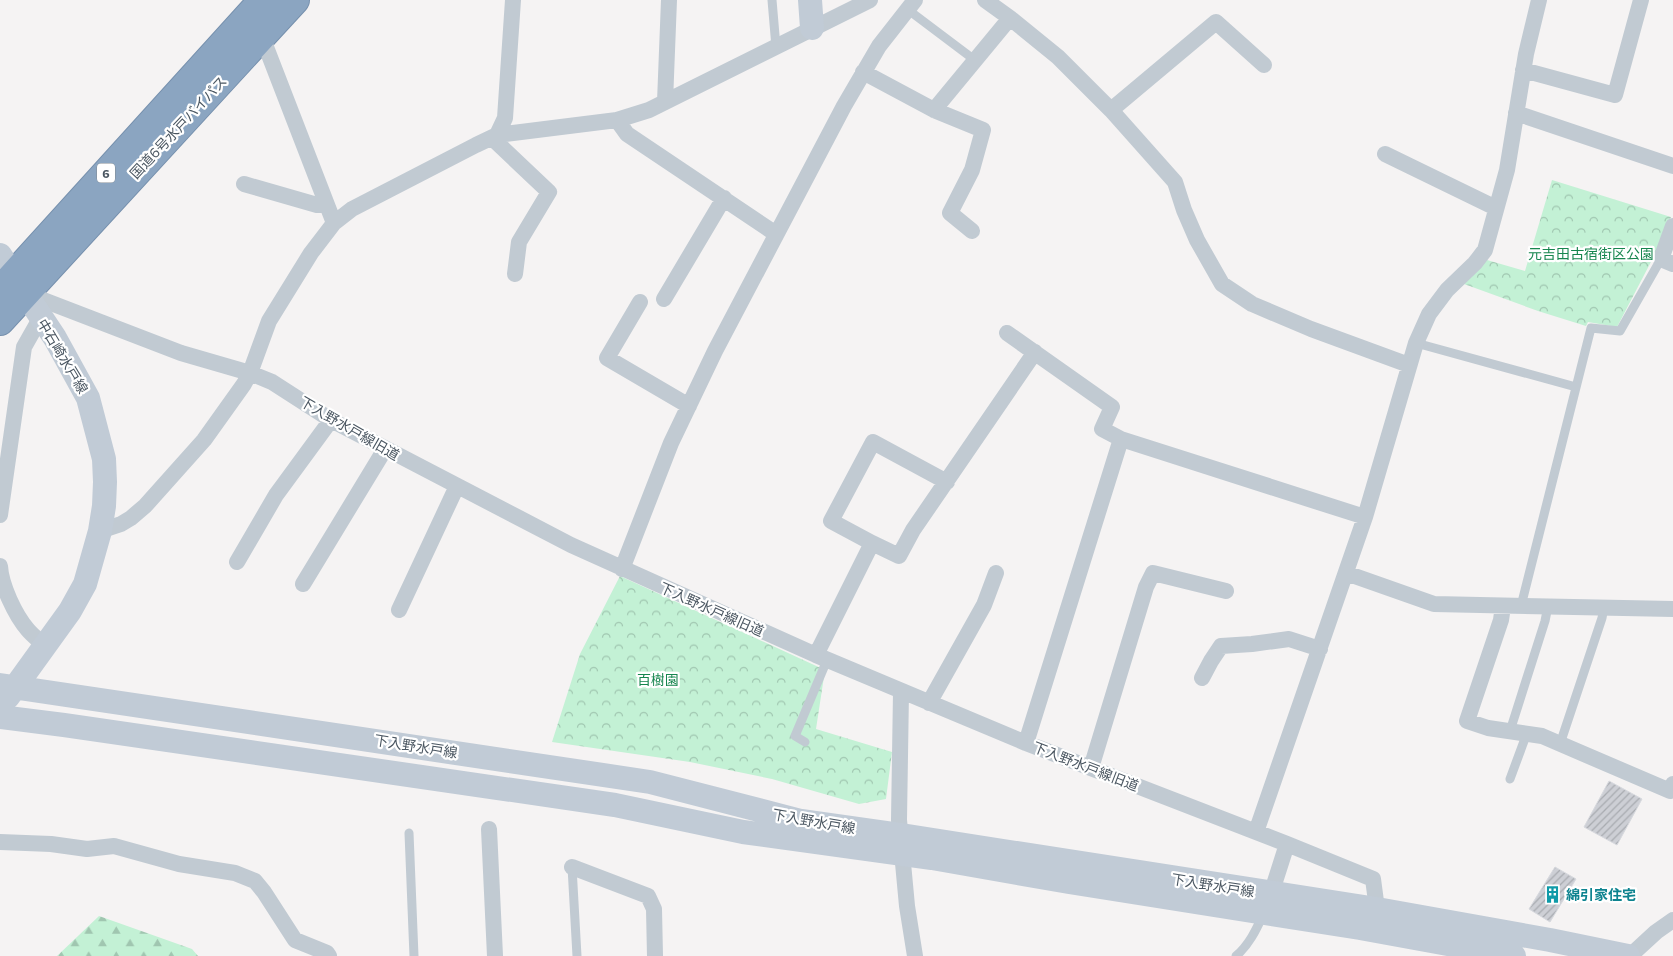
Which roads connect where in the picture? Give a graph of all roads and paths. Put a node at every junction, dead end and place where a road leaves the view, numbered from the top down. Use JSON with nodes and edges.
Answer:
{"nodes":[{"id":1,"x":295,"y":0,"type":"edge"},
{"id":2,"x":513,"y":0,"type":"edge"},
{"id":3,"x":669,"y":0,"type":"edge"},
{"id":4,"x":772,"y":0,"type":"edge"},
{"id":5,"x":810,"y":0,"type":"edge"},
{"id":6,"x":870,"y":0,"type":"edge"},
{"id":7,"x":985,"y":0,"type":"edge"},
{"id":8,"x":1539,"y":0,"type":"edge"},
{"id":9,"x":1641,"y":0,"type":"edge"},
{"id":10,"x":911,"y":4,"type":"edge"},
{"id":11,"x":256,"y":12,"type":"edge"},
{"id":12,"x":1010,"y":18,"type":"junction"},
{"id":13,"x":812,"y":28,"type":"junction"},
{"id":14,"x":776,"y":47,"type":"junction"},
{"id":15,"x":976,"y":60,"type":"junction"},
{"id":16,"x":1264,"y":65,"type":"dead end"},
{"id":17,"x":1523,"y":70,"type":"junction"},
{"id":18,"x":863,"y":72,"type":"junction"},
{"id":19,"x":665,"y":102,"type":"junction"},
{"id":20,"x":934,"y":110,"type":"junction"},
{"id":21,"x":1111,"y":110,"type":"junction"},
{"id":22,"x":1516,"y":113,"type":"junction"},
{"id":23,"x":617,"y":120,"type":"junction"},
{"id":24,"x":495,"y":136,"type":"junction"},
{"id":25,"x":1384,"y":154,"type":"dead end"},
{"id":26,"x":1673,"y":166,"type":"edge"},
{"id":27,"x":244,"y":184,"type":"dead end"},
{"id":28,"x":724,"y":198,"type":"junction"},
{"id":29,"x":328,"y":205,"type":"junction"},
{"id":30,"x":1496,"y":208,"type":"junction"},
{"id":31,"x":334,"y":222,"type":"junction"},
{"id":32,"x":1673,"y":226,"type":"edge"},
{"id":33,"x":972,"y":231,"type":"dead end"},
{"id":34,"x":776,"y":234,"type":"junction"},
{"id":35,"x":1667,"y":262,"type":"edge"},
{"id":36,"x":515,"y":274,"type":"dead end"},
{"id":37,"x":19,"y":288,"type":"edge"},
{"id":38,"x":664,"y":299,"type":"dead end"},
{"id":39,"x":640,"y":302,"type":"dead end"},
{"id":40,"x":0,"y":321,"type":"edge"},
{"id":41,"x":1007,"y":333,"type":"dead end"},
{"id":42,"x":1416,"y":343,"type":"junction"},
{"id":43,"x":1036,"y":352,"type":"junction"},
{"id":44,"x":1409,"y":365,"type":"junction"},
{"id":45,"x":250,"y":373,"type":"junction"},
{"id":46,"x":1576,"y":387,"type":"junction"},
{"id":47,"x":689,"y":406,"type":"junction"},
{"id":48,"x":331,"y":420,"type":"junction"},
{"id":49,"x":1122,"y":439,"type":"junction"},
{"id":50,"x":385,"y":449,"type":"junction"},
{"id":51,"x":947,"y":482,"type":"junction"},
{"id":52,"x":457,"y":486,"type":"junction"},
{"id":53,"x":0,"y":515,"type":"edge"},
{"id":54,"x":1365,"y":517,"type":"junction"},
{"id":55,"x":100,"y":531,"type":"junction"},
{"id":56,"x":872,"y":543,"type":"junction"},
{"id":57,"x":237,"y":562,"type":"dead end"},
{"id":58,"x":0,"y":566,"type":"edge"},
{"id":59,"x":622,"y":569,"type":"junction"},
{"id":60,"x":996,"y":573,"type":"dead end"},
{"id":61,"x":1346,"y":573,"type":"junction"},
{"id":62,"x":303,"y":584,"type":"dead end"},
{"id":63,"x":1226,"y":591,"type":"dead end"},
{"id":64,"x":1503,"y":606,"type":"junction"},
{"id":65,"x":1521,"y":606,"type":"junction"},
{"id":66,"x":1548,"y":606,"type":"junction"},
{"id":67,"x":1604,"y":607,"type":"junction"},
{"id":68,"x":1673,"y":609,"type":"edge"},
{"id":69,"x":399,"y":610,"type":"dead end"},
{"id":70,"x":45,"y":646,"type":"junction"},
{"id":71,"x":1320,"y":649,"type":"junction"},
{"id":72,"x":821,"y":658,"type":"junction"},
{"id":73,"x":1202,"y":678,"type":"dead end"},
{"id":74,"x":8,"y":685,"type":"edge"},
{"id":75,"x":901,"y":692,"type":"junction"},
{"id":76,"x":929,"y":703,"type":"junction"},
{"id":77,"x":0,"y":707,"type":"edge"},
{"id":78,"x":0,"y":717,"type":"edge"},
{"id":79,"x":1518,"y":732,"type":"junction"},
{"id":80,"x":805,"y":742,"type":"dead end"},
{"id":81,"x":1026,"y":743,"type":"junction"},
{"id":82,"x":1560,"y":744,"type":"junction"},
{"id":83,"x":1092,"y":768,"type":"junction"},
{"id":84,"x":1510,"y":779,"type":"dead end"},
{"id":85,"x":1672,"y":790,"type":"edge"},
{"id":86,"x":490,"y":829,"type":"dead end"},
{"id":87,"x":409,"y":832,"type":"dead end"},
{"id":88,"x":1256,"y":832,"type":"junction"},
{"id":89,"x":0,"y":842,"type":"edge"},
{"id":90,"x":902,"y":844,"type":"junction"},
{"id":91,"x":1287,"y":844,"type":"junction"},
{"id":92,"x":572,"y":867,"type":"joint"},
{"id":93,"x":1268,"y":903,"type":"junction"},
{"id":94,"x":1377,"y":910,"type":"junction"},
{"id":95,"x":1673,"y":920,"type":"edge"},
{"id":96,"x":1447,"y":950,"type":"edge"},
{"id":97,"x":329,"y":956,"type":"edge"},
{"id":98,"x":414,"y":956,"type":"edge"},
{"id":99,"x":495,"y":956,"type":"edge"},
{"id":100,"x":576,"y":956,"type":"edge"},
{"id":101,"x":655,"y":956,"type":"edge"},
{"id":102,"x":915,"y":956,"type":"edge"},
{"id":103,"x":1236,"y":956,"type":"edge"},
{"id":104,"x":1514,"y":956,"type":"edge"},
{"id":105,"x":1629,"y":956,"type":"edge"}],
"edges":[{"from":1,"to":11,"type":"highway","name":"国道6号水戸バイパス","number":"6"},
{"from":2,"to":24,"type":"street"},
{"from":3,"to":19,"type":"street"},
{"from":4,"to":14,"type":"lane"},
{"from":5,"to":13,"type":"main road"},
{"from":6,"to":13,"type":"street"},
{"from":7,"to":12,"type":"street"},
{"from":8,"to":17,"type":"street"},
{"from":9,"to":17,"type":"street"},
{"from":10,"to":15,"type":"lane"},
{"from":10,"to":18,"type":"street"},
{"from":11,"to":29,"type":"street"},
{"from":11,"to":37,"type":"highway","name":"国道6号水戸バイパス","number":"6"},
{"from":12,"to":15,"type":"street"},
{"from":12,"to":21,"type":"street"},
{"from":13,"to":14,"type":"street"},
{"from":14,"to":19,"type":"street"},
{"from":15,"to":20,"type":"street"},
{"from":16,"to":21,"type":"street"},
{"from":17,"to":22,"type":"street"},
{"from":18,"to":20,"type":"street"},
{"from":18,"to":34,"type":"street"},
{"from":19,"to":23,"type":"street"},
{"from":20,"to":33,"type":"street"},
{"from":21,"to":44,"type":"street"},
{"from":22,"to":26,"type":"street"},
{"from":22,"to":30,"type":"street"},
{"from":23,"to":24,"type":"street"},
{"from":23,"to":28,"type":"street"},
{"from":24,"to":31,"type":"street"},
{"from":24,"to":36,"type":"street"},
{"from":25,"to":30,"type":"street"},
{"from":27,"to":29,"type":"street"},
{"from":28,"to":34,"type":"street"},
{"from":28,"to":38,"type":"street"},
{"from":29,"to":31,"type":"street"},
{"from":30,"to":42,"type":"street"},
{"from":31,"to":45,"type":"street"},
{"from":32,"to":35,"type":"street"},
{"from":34,"to":47,"type":"street"},
{"from":35,"to":46,"type":"lane"},
{"from":37,"to":40,"type":"highway","name":"国道6号水戸バイパス","number":"6"},
{"from":37,"to":45,"type":"street","name":"下入野水戸線旧道"},
{"from":37,"to":53,"type":"street"},
{"from":37,"to":55,"type":"main road","name":"中石崎水戸線"},
{"from":39,"to":47,"type":"street"},
{"from":41,"to":43,"type":"street"},
{"from":42,"to":44,"type":"street"},
{"from":42,"to":46,"type":"lane"},
{"from":43,"to":49,"type":"street"},
{"from":43,"to":51,"type":"street"},
{"from":44,"to":54,"type":"street"},
{"from":45,"to":48,"type":"street","name":"下入野水戸線旧道"},
{"from":45,"to":55,"type":"street"},
{"from":46,"to":65,"type":"lane"},
{"from":47,"to":59,"type":"street"},
{"from":48,"to":50,"type":"street","name":"下入野水戸線旧道"},
{"from":48,"to":57,"type":"street"},
{"from":49,"to":54,"type":"street"},
{"from":49,"to":81,"type":"street"},
{"from":50,"to":52,"type":"street","name":"下入野水戸線旧道"},
{"from":50,"to":62,"type":"street"},
{"from":51,"to":56,"type":"street"},
{"from":51,"to":56,"type":"street"},
{"from":52,"to":59,"type":"street","name":"下入野水戸線旧道"},
{"from":52,"to":69,"type":"street"},
{"from":54,"to":61,"type":"street"},
{"from":55,"to":70,"type":"main road","name":"中石崎水戸線"},
{"from":56,"to":72,"type":"street"},
{"from":58,"to":70,"type":"street"},
{"from":59,"to":72,"type":"street","name":"下入野水戸線旧道"},
{"from":60,"to":76,"type":"street"},
{"from":61,"to":64,"type":"street"},
{"from":61,"to":71,"type":"street"},
{"from":63,"to":83,"type":"street"},
{"from":64,"to":65,"type":"street"},
{"from":64,"to":79,"type":"street"},
{"from":65,"to":66,"type":"street"},
{"from":66,"to":67,"type":"street"},
{"from":66,"to":79,"type":"lane"},
{"from":67,"to":68,"type":"street"},
{"from":67,"to":82,"type":"lane"},
{"from":70,"to":74,"type":"main road","name":"中石崎水戸線"},
{"from":71,"to":73,"type":"street"},
{"from":71,"to":88,"type":"street"},
{"from":72,"to":75,"type":"street","name":"下入野水戸線旧道"},
{"from":72,"to":80,"type":"lane"},
{"from":74,"to":77,"type":"main road","name":"中石崎水戸線"},
{"from":74,"to":90,"type":"main road","name":"下入野水戸線"},
{"from":75,"to":76,"type":"street","name":"下入野水戸線旧道"},
{"from":75,"to":90,"type":"street"},
{"from":76,"to":81,"type":"street","name":"下入野水戸線旧道"},
{"from":78,"to":90,"type":"main road","name":"下入野水戸線"},
{"from":79,"to":82,"type":"street"},
{"from":79,"to":84,"type":"lane"},
{"from":81,"to":83,"type":"street","name":"下入野水戸線旧道"},
{"from":82,"to":85,"type":"street"},
{"from":83,"to":88,"type":"street","name":"下入野水戸線旧道"},
{"from":86,"to":99,"type":"street"},
{"from":87,"to":98,"type":"lane"},
{"from":88,"to":91,"type":"street","name":"下入野水戸線旧道"},
{"from":89,"to":97,"type":"street"},
{"from":90,"to":93,"type":"main road","name":"下入野水戸線"},
{"from":90,"to":102,"type":"street"},
{"from":91,"to":93,"type":"street"},
{"from":91,"to":94,"type":"street","name":"下入野水戸線旧道"},
{"from":92,"to":100,"type":"lane"},
{"from":92,"to":101,"type":"street"},
{"from":93,"to":94,"type":"main road","name":"下入野水戸線"},
{"from":93,"to":96,"type":"main road","name":"下入野水戸線"},
{"from":93,"to":103,"type":"lane"},
{"from":94,"to":105,"type":"main road","name":"下入野水戸線"},
{"from":95,"to":105,"type":"street"},
{"from":96,"to":104,"type":"main road","name":"下入野水戸線"}]}
